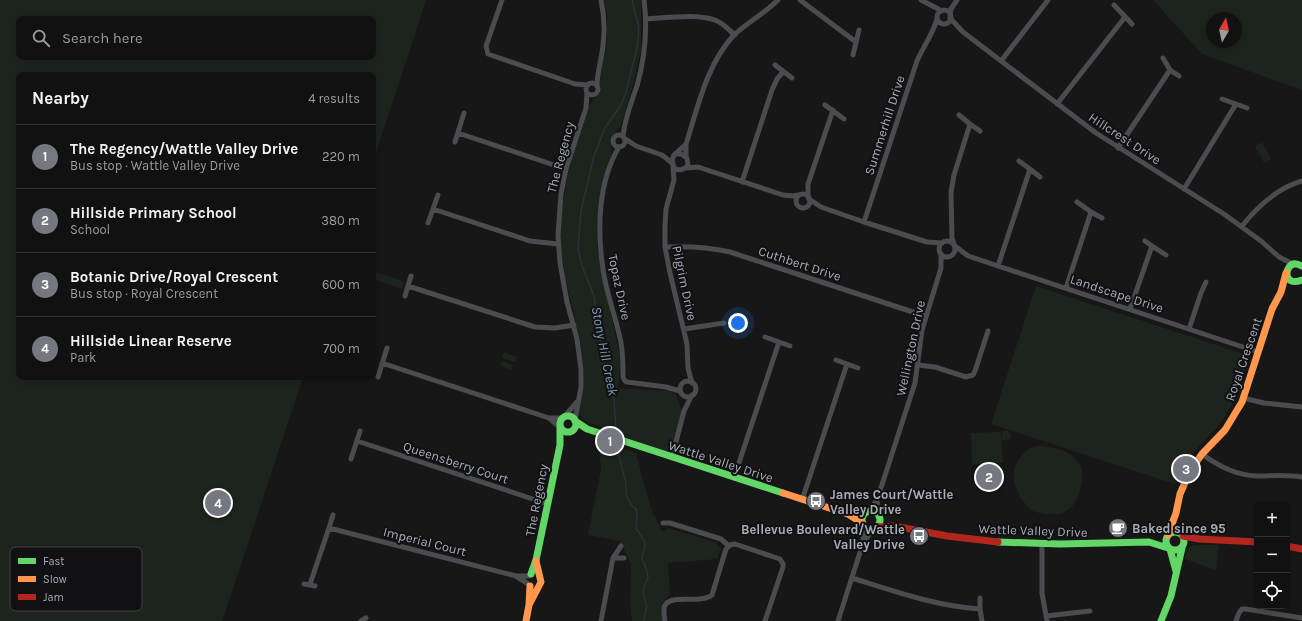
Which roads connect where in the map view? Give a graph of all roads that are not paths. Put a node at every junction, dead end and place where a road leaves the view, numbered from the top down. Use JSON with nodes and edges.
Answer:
{"nodes":[{"id":1,"x":502,"y":0,"type":"edge"},
{"id":2,"x":601,"y":0,"type":"edge"},
{"id":3,"x":644,"y":0,"type":"edge"},
{"id":4,"x":778,"y":0,"type":"edge"},
{"id":5,"x":800,"y":0,"type":"edge"},
{"id":6,"x":957,"y":0,"type":"edge"},
{"id":7,"x":1048,"y":0,"type":"edge"},
{"id":8,"x":922,"y":1,"type":"edge"},
{"id":9,"x":1114,"y":5,"type":"dead end"},
{"id":10,"x":943,"y":11,"type":"junction"},
{"id":11,"x":950,"y":17,"type":"junction"},
{"id":12,"x":1124,"y":17,"type":"junction"},
{"id":13,"x":937,"y":18,"type":"junction"},
{"id":14,"x":646,"y":19,"type":"junction"},
{"id":15,"x":944,"y":24,"type":"junction"},
{"id":16,"x":1132,"y":24,"type":"dead end"},
{"id":17,"x":860,"y":30,"type":"dead end"},
{"id":18,"x":963,"y":32,"type":"junction"},
{"id":19,"x":735,"y":35,"type":"junction"},
{"id":20,"x":929,"y":38,"type":"junction"},
{"id":21,"x":856,"y":42,"type":"junction"},
{"id":22,"x":852,"y":55,"type":"dead end"},
{"id":23,"x":1163,"y":58,"type":"dead end"},
{"id":24,"x":1001,"y":61,"type":"junction"},
{"id":25,"x":775,"y":65,"type":"dead end"},
{"id":26,"x":1170,"y":70,"type":"junction"},
{"id":27,"x":783,"y":72,"type":"junction"},
{"id":28,"x":597,"y":73,"type":"junction"},
{"id":29,"x":1179,"y":76,"type":"dead end"},
{"id":30,"x":792,"y":78,"type":"dead end"},
{"id":31,"x":575,"y":84,"type":"junction"},
{"id":32,"x":589,"y":84,"type":"junction"},
{"id":33,"x":597,"y":86,"type":"junction"},
{"id":34,"x":586,"y":92,"type":"junction"},
{"id":35,"x":594,"y":95,"type":"junction"},
{"id":36,"x":1222,"y":99,"type":"dead end"},
{"id":37,"x":1057,"y":104,"type":"junction"},
{"id":38,"x":1236,"y":104,"type":"junction"},
{"id":39,"x":825,"y":105,"type":"dead end"},
{"id":40,"x":586,"y":108,"type":"junction"},
{"id":41,"x":1247,"y":108,"type":"dead end"},
{"id":42,"x":833,"y":110,"type":"junction"},
{"id":43,"x":464,"y":113,"type":"dead end"},
{"id":44,"x":959,"y":115,"type":"dead end"},
{"id":45,"x":844,"y":119,"type":"dead end"},
{"id":46,"x":624,"y":122,"type":"junction"},
{"id":47,"x":970,"y":124,"type":"junction"},
{"id":48,"x":980,"y":131,"type":"dead end"},
{"id":49,"x":458,"y":133,"type":"junction"},
{"id":50,"x":615,"y":135,"type":"junction"},
{"id":51,"x":624,"y":137,"type":"junction"},
{"id":52,"x":455,"y":142,"type":"dead end"},
{"id":53,"x":613,"y":144,"type":"junction"},
{"id":54,"x":686,"y":144,"type":"junction"},
{"id":55,"x":636,"y":146,"type":"junction"},
{"id":56,"x":620,"y":147,"type":"junction"},
{"id":57,"x":1118,"y":148,"type":"junction"},
{"id":58,"x":662,"y":155,"type":"junction"},
{"id":59,"x":675,"y":155,"type":"junction"},
{"id":60,"x":614,"y":156,"type":"junction"},
{"id":61,"x":687,"y":157,"type":"junction"},
{"id":62,"x":1020,"y":161,"type":"dead end"},
{"id":63,"x":672,"y":164,"type":"junction"},
{"id":64,"x":698,"y":167,"type":"junction"},
{"id":65,"x":566,"y":169,"type":"junction"},
{"id":66,"x":684,"y":169,"type":"junction"},
{"id":67,"x":1030,"y":170,"type":"junction"},
{"id":68,"x":1040,"y":177,"type":"dead end"},
{"id":69,"x":674,"y":180,"type":"junction"},
{"id":70,"x":1302,"y":181,"type":"edge"},
{"id":71,"x":742,"y":182,"type":"junction"},
{"id":72,"x":808,"y":184,"type":"junction"},
{"id":73,"x":1184,"y":188,"type":"junction"},
{"id":74,"x":438,"y":195,"type":"dead end"},
{"id":75,"x":783,"y":195,"type":"junction"},
{"id":76,"x":800,"y":195,"type":"junction"},
{"id":77,"x":809,"y":198,"type":"junction"},
{"id":78,"x":1077,"y":202,"type":"dead end"},
{"id":79,"x":796,"y":204,"type":"junction"},
{"id":80,"x":806,"y":207,"type":"junction"},
{"id":81,"x":821,"y":207,"type":"junction"},
{"id":82,"x":433,"y":209,"type":"junction"},
{"id":83,"x":1091,"y":212,"type":"junction"},
{"id":84,"x":1102,"y":218,"type":"dead end"},
{"id":85,"x":864,"y":222,"type":"junction"},
{"id":86,"x":428,"y":223,"type":"dead end"},
{"id":87,"x":1242,"y":226,"type":"junction"},
{"id":88,"x":952,"y":230,"type":"junction"},
{"id":89,"x":1145,"y":241,"type":"dead end"},
{"id":90,"x":927,"y":242,"type":"junction"},
{"id":91,"x":943,"y":242,"type":"junction"},
{"id":92,"x":558,"y":244,"type":"junction"},
{"id":93,"x":954,"y":245,"type":"junction"},
{"id":94,"x":1152,"y":246,"type":"junction"},
{"id":95,"x":665,"y":247,"type":"junction"},
{"id":96,"x":940,"y":253,"type":"junction"},
{"id":97,"x":1166,"y":255,"type":"dead end"},
{"id":98,"x":950,"y":256,"type":"junction"},
{"id":99,"x":968,"y":256,"type":"junction"},
{"id":100,"x":1279,"y":257,"type":"junction"},
{"id":101,"x":1299,"y":264,"type":"edge"},
{"id":102,"x":998,"y":266,"type":"junction"},
{"id":103,"x":941,"y":268,"type":"junction"},
{"id":104,"x":1286,"y":272,"type":"junction"},
{"id":105,"x":411,"y":276,"type":"dead end"},
{"id":106,"x":1298,"y":281,"type":"edge"},
{"id":107,"x":1206,"y":282,"type":"dead end"},
{"id":108,"x":408,"y":286,"type":"junction"},
{"id":109,"x":1066,"y":288,"type":"junction"},
{"id":110,"x":1281,"y":292,"type":"junction"},
{"id":111,"x":405,"y":296,"type":"dead end"},
{"id":112,"x":1130,"y":309,"type":"junction"},
{"id":113,"x":926,"y":316,"type":"junction"},
{"id":114,"x":724,"y":323,"type":"dead end"},
{"id":115,"x":574,"y":326,"type":"junction"},
{"id":116,"x":684,"y":329,"type":"junction"},
{"id":117,"x":1189,"y":329,"type":"junction"},
{"id":118,"x":988,"y":332,"type":"dead end"},
{"id":119,"x":765,"y":337,"type":"dead end"},
{"id":120,"x":779,"y":342,"type":"junction"},
{"id":121,"x":790,"y":346,"type":"dead end"},
{"id":122,"x":387,"y":348,"type":"dead end"},
{"id":123,"x":1258,"y":352,"type":"junction"},
{"id":124,"x":836,"y":360,"type":"dead end"},
{"id":125,"x":382,"y":363,"type":"junction"},
{"id":126,"x":846,"y":364,"type":"junction"},
{"id":127,"x":918,"y":365,"type":"junction"},
{"id":128,"x":688,"y":368,"type":"junction"},
{"id":129,"x":858,"y":368,"type":"dead end"},
{"id":130,"x":378,"y":377,"type":"dead end"},
{"id":131,"x":683,"y":383,"type":"junction"},
{"id":132,"x":692,"y":383,"type":"junction"},
{"id":133,"x":666,"y":387,"type":"junction"},
{"id":134,"x":682,"y":393,"type":"junction"},
{"id":135,"x":692,"y":394,"type":"junction"},
{"id":136,"x":1243,"y":398,"type":"junction"},
{"id":137,"x":577,"y":401,"type":"junction"},
{"id":138,"x":1302,"y":407,"type":"edge"},
{"id":139,"x":684,"y":411,"type":"junction"},
{"id":140,"x":563,"y":417,"type":"junction"},
{"id":141,"x":549,"y":418,"type":"junction"},
{"id":142,"x":575,"y":421,"type":"junction"},
{"id":143,"x":560,"y":427,"type":"junction"},
{"id":144,"x":587,"y":429,"type":"junction"},
{"id":145,"x":360,"y":431,"type":"dead end"},
{"id":146,"x":572,"y":432,"type":"junction"},
{"id":147,"x":357,"y":441,"type":"junction"},
{"id":148,"x":560,"y":445,"type":"junction"},
{"id":149,"x":1202,"y":454,"type":"junction"},
{"id":150,"x":672,"y":457,"type":"junction"},
{"id":151,"x":351,"y":459,"type":"dead end"},
{"id":152,"x":1302,"y":477,"type":"edge"},
{"id":153,"x":734,"y":478,"type":"junction"},
{"id":154,"x":802,"y":500,"type":"junction"},
{"id":155,"x":877,"y":500,"type":"junction"},
{"id":156,"x":548,"y":504,"type":"junction"},
{"id":157,"x":867,"y":512,"type":"junction"},
{"id":158,"x":1176,"y":513,"type":"junction"},
{"id":159,"x":848,"y":514,"type":"junction"},
{"id":160,"x":333,"y":515,"type":"dead end"},
{"id":161,"x":879,"y":516,"type":"junction"},
{"id":162,"x":663,"y":523,"type":"dead end"},
{"id":163,"x":863,"y":524,"type":"junction"},
{"id":164,"x":894,"y":526,"type":"junction"},
{"id":165,"x":329,"y":528,"type":"junction"},
{"id":166,"x":875,"y":528,"type":"junction"},
{"id":167,"x":1167,"y":535,"type":"junction"},
{"id":168,"x":1182,"y":535,"type":"junction"},
{"id":169,"x":1199,"y":539,"type":"junction"},
{"id":170,"x":1149,"y":542,"type":"junction"},
{"id":171,"x":1254,"y":542,"type":"edge"},
{"id":172,"x":863,"y":543,"type":"junction"},
{"id":173,"x":1042,"y":544,"type":"junction"},
{"id":174,"x":620,"y":546,"type":"dead end"},
{"id":175,"x":729,"y":546,"type":"junction"},
{"id":176,"x":1182,"y":547,"type":"junction"},
{"id":177,"x":1290,"y":547,"type":"edge"},
{"id":178,"x":1169,"y":548,"type":"junction"},
{"id":179,"x":1302,"y":549,"type":"edge"},
{"id":180,"x":613,"y":558,"type":"junction"},
{"id":181,"x":624,"y":558,"type":"dead end"},
{"id":182,"x":536,"y":560,"type":"junction"},
{"id":183,"x":1176,"y":571,"type":"junction"},
{"id":184,"x":540,"y":576,"type":"junction"},
{"id":185,"x":852,"y":578,"type":"junction"},
{"id":186,"x":529,"y":580,"type":"junction"},
{"id":187,"x":304,"y":584,"type":"dead end"},
{"id":188,"x":538,"y":586,"type":"junction"},
{"id":189,"x":980,"y":598,"type":"dead end"},
{"id":190,"x":529,"y":605,"type":"junction"},
{"id":191,"x":980,"y":609,"type":"junction"},
{"id":192,"x":1090,"y":610,"type":"dead end"},
{"id":193,"x":366,"y":618,"type":"dead end"},
{"id":194,"x":1046,"y":618,"type":"edge"},
{"id":195,"x":1302,"y":618,"type":"edge"},
{"id":196,"x":361,"y":621,"type":"edge"},
{"id":197,"x":526,"y":621,"type":"edge"},
{"id":198,"x":601,"y":621,"type":"edge"},
{"id":199,"x":665,"y":621,"type":"edge"},
{"id":200,"x":766,"y":621,"type":"edge"},
{"id":201,"x":838,"y":621,"type":"edge"},
{"id":202,"x":982,"y":621,"type":"edge"},
{"id":203,"x":1161,"y":621,"type":"edge"},
{"id":204,"x":1236,"y":621,"type":"edge"}],
"edges":[{"from":1,"to":31,"type":"street"},
{"from":2,"to":28,"type":"street"},
{"from":3,"to":14,"type":"street"},
{"from":4,"to":19,"type":"street"},
{"from":5,"to":21,"type":"street"},
{"from":6,"to":10,"type":"street"},
{"from":6,"to":11,"type":"street"},
{"from":7,"to":24,"type":"street"},
{"from":8,"to":10,"type":"street"},
{"from":8,"to":13,"type":"street"},
{"from":9,"to":12,"type":"street"},
{"from":10,"to":11,"type":"street"},
{"from":10,"to":13,"type":"street"},
{"from":11,"to":15,"type":"street"},
{"from":11,"to":18,"type":"street","name":"Hillcrest Drive"},
{"from":12,"to":16,"type":"street"},
{"from":12,"to":37,"type":"street"},
{"from":13,"to":15,"type":"street"},
{"from":13,"to":20,"type":"street","name":"Summerhill Drive"},
{"from":14,"to":19,"type":"street"},
{"from":14,"to":46,"type":"street"},
{"from":15,"to":18,"type":"street","name":"Hillcrest Drive"},
{"from":15,"to":20,"type":"street","name":"Summerhill Drive"},
{"from":17,"to":21,"type":"street"},
{"from":18,"to":24,"type":"street","name":"Hillcrest Drive"},
{"from":19,"to":54,"type":"street"},
{"from":20,"to":85,"type":"street","name":"Summerhill Drive"},
{"from":21,"to":22,"type":"street"},
{"from":23,"to":26,"type":"street"},
{"from":24,"to":37,"type":"street","name":"Hillcrest Drive"},
{"from":25,"to":27,"type":"street"},
{"from":26,"to":29,"type":"street"},
{"from":26,"to":57,"type":"street"},
{"from":27,"to":30,"type":"street"},
{"from":27,"to":71,"type":"street"},
{"from":28,"to":32,"type":"street"},
{"from":28,"to":33,"type":"street"},
{"from":31,"to":32,"type":"street"},
{"from":31,"to":34,"type":"street"},
{"from":32,"to":33,"type":"street"},
{"from":32,"to":34,"type":"street"},
{"from":33,"to":35,"type":"street"},
{"from":34,"to":35,"type":"street"},
{"from":34,"to":40,"type":"street","name":"The Regency"},
{"from":35,"to":40,"type":"street","name":"The Regency"},
{"from":36,"to":38,"type":"street"},
{"from":37,"to":57,"type":"street","name":"Hillcrest Drive"},
{"from":38,"to":41,"type":"street"},
{"from":38,"to":73,"type":"street"},
{"from":39,"to":42,"type":"street"},
{"from":40,"to":65,"type":"street","name":"The Regency"},
{"from":42,"to":45,"type":"street"},
{"from":42,"to":72,"type":"street"},
{"from":43,"to":49,"type":"street"},
{"from":44,"to":47,"type":"street"},
{"from":46,"to":50,"type":"street"},
{"from":46,"to":51,"type":"street"},
{"from":47,"to":48,"type":"street"},
{"from":47,"to":88,"type":"street"},
{"from":49,"to":52,"type":"street"},
{"from":49,"to":65,"type":"street"},
{"from":50,"to":51,"type":"street"},
{"from":50,"to":53,"type":"street"},
{"from":51,"to":55,"type":"street"},
{"from":51,"to":56,"type":"street"},
{"from":53,"to":56,"type":"street"},
{"from":53,"to":60,"type":"street","name":"Topaz Drive"},
{"from":54,"to":59,"type":"street"},
{"from":54,"to":61,"type":"street"},
{"from":55,"to":56,"type":"street"},
{"from":55,"to":58,"type":"street"},
{"from":56,"to":60,"type":"street","name":"Topaz Drive"},
{"from":57,"to":73,"type":"street","name":"Hillcrest Drive"},
{"from":58,"to":59,"type":"street"},
{"from":58,"to":63,"type":"street"},
{"from":59,"to":61,"type":"street"},
{"from":59,"to":63,"type":"street"},
{"from":60,"to":133,"type":"street","name":"Topaz Drive"},
{"from":61,"to":64,"type":"street"},
{"from":61,"to":66,"type":"street"},
{"from":62,"to":67,"type":"street"},
{"from":63,"to":66,"type":"street"},
{"from":63,"to":69,"type":"street","name":"Pilgrim Drive"},
{"from":64,"to":66,"type":"street"},
{"from":64,"to":71,"type":"street"},
{"from":65,"to":92,"type":"street","name":"The Regency"},
{"from":66,"to":69,"type":"street","name":"Pilgrim Drive"},
{"from":67,"to":68,"type":"street"},
{"from":67,"to":102,"type":"street"},
{"from":69,"to":95,"type":"street","name":"Pilgrim Drive"},
{"from":70,"to":87,"type":"street"},
{"from":71,"to":75,"type":"street"},
{"from":72,"to":76,"type":"street"},
{"from":72,"to":77,"type":"street"},
{"from":73,"to":87,"type":"street","name":"Hillcrest Drive"},
{"from":74,"to":82,"type":"street"},
{"from":75,"to":76,"type":"street"},
{"from":75,"to":79,"type":"street"},
{"from":76,"to":77,"type":"street"},
{"from":76,"to":79,"type":"street"},
{"from":77,"to":80,"type":"street"},
{"from":77,"to":81,"type":"street"},
{"from":78,"to":83,"type":"street"},
{"from":79,"to":80,"type":"street"},
{"from":80,"to":81,"type":"street"},
{"from":81,"to":85,"type":"street"},
{"from":82,"to":86,"type":"street"},
{"from":82,"to":92,"type":"street"},
{"from":83,"to":84,"type":"street"},
{"from":83,"to":109,"type":"street"},
{"from":85,"to":90,"type":"street"},
{"from":87,"to":100,"type":"street","name":"Hillcrest Drive"},
{"from":88,"to":91,"type":"street"},
{"from":88,"to":93,"type":"street"},
{"from":89,"to":94,"type":"street"},
{"from":90,"to":91,"type":"street"},
{"from":90,"to":96,"type":"street"},
{"from":91,"to":93,"type":"street"},
{"from":91,"to":96,"type":"street"},
{"from":92,"to":115,"type":"street","name":"The Regency"},
{"from":93,"to":98,"type":"street"},
{"from":93,"to":99,"type":"street","name":"Landscape Drive"},
{"from":94,"to":97,"type":"street"},
{"from":94,"to":112,"type":"street"},
{"from":95,"to":113,"type":"street","name":"Cuthbert Drive"},
{"from":95,"to":116,"type":"street","name":"Pilgrim Drive"},
{"from":96,"to":98,"type":"street"},
{"from":96,"to":103,"type":"street","name":"Wellington Drive"},
{"from":98,"to":99,"type":"street","name":"Landscape Drive"},
{"from":98,"to":103,"type":"street","name":"Wellington Drive"},
{"from":99,"to":102,"type":"street","name":"Landscape Drive"},
{"from":100,"to":101,"type":"street","name":"Hillcrest Drive"},
{"from":100,"to":104,"type":"street","name":"Hillcrest Drive"},
{"from":101,"to":104,"type":"street"},
{"from":102,"to":109,"type":"street","name":"Landscape Drive"},
{"from":103,"to":113,"type":"street","name":"Wellington Drive"},
{"from":104,"to":106,"type":"street"},
{"from":104,"to":110,"type":"street","name":"Royal Crescent"},
{"from":105,"to":108,"type":"street"},
{"from":106,"to":110,"type":"street","name":"Royal Crescent"},
{"from":107,"to":117,"type":"street"},
{"from":108,"to":111,"type":"street"},
{"from":108,"to":115,"type":"street"},
{"from":109,"to":112,"type":"street","name":"Landscape Drive"},
{"from":110,"to":123,"type":"street","name":"Royal Crescent"},
{"from":112,"to":117,"type":"street","name":"Landscape Drive"},
{"from":113,"to":127,"type":"street","name":"Wellington Drive"},
{"from":114,"to":116,"type":"street"},
{"from":115,"to":137,"type":"street","name":"The Regency"},
{"from":116,"to":128,"type":"street","name":"Pilgrim Drive"},
{"from":117,"to":123,"type":"street","name":"Landscape Drive"},
{"from":118,"to":127,"type":"street"},
{"from":119,"to":120,"type":"street"},
{"from":120,"to":121,"type":"street"},
{"from":120,"to":153,"type":"street"},
{"from":122,"to":125,"type":"street"},
{"from":123,"to":136,"type":"street","name":"Royal Crescent"},
{"from":124,"to":126,"type":"street"},
{"from":125,"to":130,"type":"street"},
{"from":125,"to":141,"type":"street"},
{"from":126,"to":129,"type":"street"},
{"from":126,"to":154,"type":"street"},
{"from":127,"to":155,"type":"street","name":"Wellington Drive"},
{"from":128,"to":131,"type":"street","name":"Pilgrim Drive"},
{"from":128,"to":132,"type":"street","name":"Pilgrim Drive"},
{"from":131,"to":132,"type":"street"},
{"from":131,"to":133,"type":"street","name":"Topaz Drive"},
{"from":131,"to":134,"type":"street"},
{"from":132,"to":135,"type":"street"},
{"from":133,"to":134,"type":"street","name":"Topaz Drive"},
{"from":134,"to":135,"type":"street"},
{"from":134,"to":139,"type":"street"},
{"from":135,"to":139,"type":"street"},
{"from":136,"to":138,"type":"street"},
{"from":136,"to":149,"type":"street","name":"Royal Crescent"},
{"from":137,"to":140,"type":"street","name":"The Regency"},
{"from":137,"to":142,"type":"street","name":"The Regency"},
{"from":139,"to":150,"type":"street"},
{"from":140,"to":141,"type":"street"},
{"from":140,"to":142,"type":"street"},
{"from":140,"to":143,"type":"street"},
{"from":141,"to":143,"type":"street"},
{"from":142,"to":144,"type":"street","name":"Wattle Valley Drive"},
{"from":142,"to":146,"type":"street"},
{"from":143,"to":146,"type":"street"},
{"from":143,"to":148,"type":"street","name":"The Regency"},
{"from":144,"to":146,"type":"street","name":"Wattle Valley Drive"},
{"from":144,"to":150,"type":"street","name":"Wattle Valley Drive"},
{"from":145,"to":147,"type":"street"},
{"from":146,"to":148,"type":"street","name":"The Regency"},
{"from":147,"to":151,"type":"street"},
{"from":147,"to":156,"type":"street","name":"Queensberry Court"},
{"from":148,"to":156,"type":"street","name":"The Regency"},
{"from":149,"to":152,"type":"street"},
{"from":149,"to":158,"type":"street","name":"Royal Crescent"},
{"from":150,"to":153,"type":"street","name":"Wattle Valley Drive"},
{"from":153,"to":154,"type":"street","name":"Wattle Valley Drive"},
{"from":154,"to":159,"type":"street","name":"Wattle Valley Drive"},
{"from":155,"to":157,"type":"street","name":"Wellington Drive"},
{"from":155,"to":161,"type":"street","name":"Wellington Drive"},
{"from":156,"to":182,"type":"street","name":"The Regency"},
{"from":157,"to":159,"type":"street","name":"Wattle Valley Drive"},
{"from":157,"to":161,"type":"street"},
{"from":157,"to":163,"type":"street"},
{"from":158,"to":167,"type":"street","name":"Royal Crescent"},
{"from":158,"to":168,"type":"street","name":"Royal Crescent"},
{"from":159,"to":163,"type":"street","name":"Wattle Valley Drive"},
{"from":160,"to":165,"type":"street"},
{"from":161,"to":164,"type":"street","name":"Wattle Valley Drive"},
{"from":161,"to":166,"type":"street"},
{"from":162,"to":175,"type":"street"},
{"from":163,"to":166,"type":"street"},
{"from":163,"to":172,"type":"street"},
{"from":164,"to":166,"type":"street","name":"Wattle Valley Drive"},
{"from":164,"to":173,"type":"street","name":"Wattle Valley Drive"},
{"from":165,"to":186,"type":"street","name":"Imperial Court"},
{"from":165,"to":187,"type":"street"},
{"from":166,"to":172,"type":"street"},
{"from":167,"to":168,"type":"street"},
{"from":167,"to":170,"type":"street","name":"Wattle Valley Drive"},
{"from":167,"to":178,"type":"street"},
{"from":168,"to":169,"type":"street"},
{"from":168,"to":176,"type":"street"},
{"from":169,"to":171,"type":"street"},
{"from":169,"to":176,"type":"street"},
{"from":170,"to":173,"type":"street","name":"Wattle Valley Drive"},
{"from":170,"to":178,"type":"street","name":"Wattle Valley Drive"},
{"from":172,"to":185,"type":"street"},
{"from":173,"to":194,"type":"street"},
{"from":174,"to":180,"type":"street"},
{"from":175,"to":199,"type":"street"},
{"from":175,"to":200,"type":"street"},
{"from":176,"to":178,"type":"street"},
{"from":176,"to":183,"type":"street"},
{"from":177,"to":179,"type":"street"},
{"from":178,"to":183,"type":"street"},
{"from":180,"to":181,"type":"street"},
{"from":180,"to":198,"type":"street"},
{"from":182,"to":184,"type":"street","name":"The Regency"},
{"from":182,"to":186,"type":"street","name":"The Regency"},
{"from":183,"to":203,"type":"street"},
{"from":184,"to":186,"type":"street"},
{"from":184,"to":188,"type":"street","name":"The Regency"},
{"from":185,"to":191,"type":"street"},
{"from":185,"to":201,"type":"street"},
{"from":186,"to":188,"type":"street"},
{"from":186,"to":190,"type":"street","name":"The Regency"},
{"from":188,"to":190,"type":"street","name":"The Regency"},
{"from":189,"to":191,"type":"street"},
{"from":190,"to":197,"type":"street","name":"The Regency"},
{"from":191,"to":202,"type":"street"},
{"from":192,"to":194,"type":"street"},
{"from":193,"to":196,"type":"street"},
{"from":195,"to":204,"type":"street"}]}
